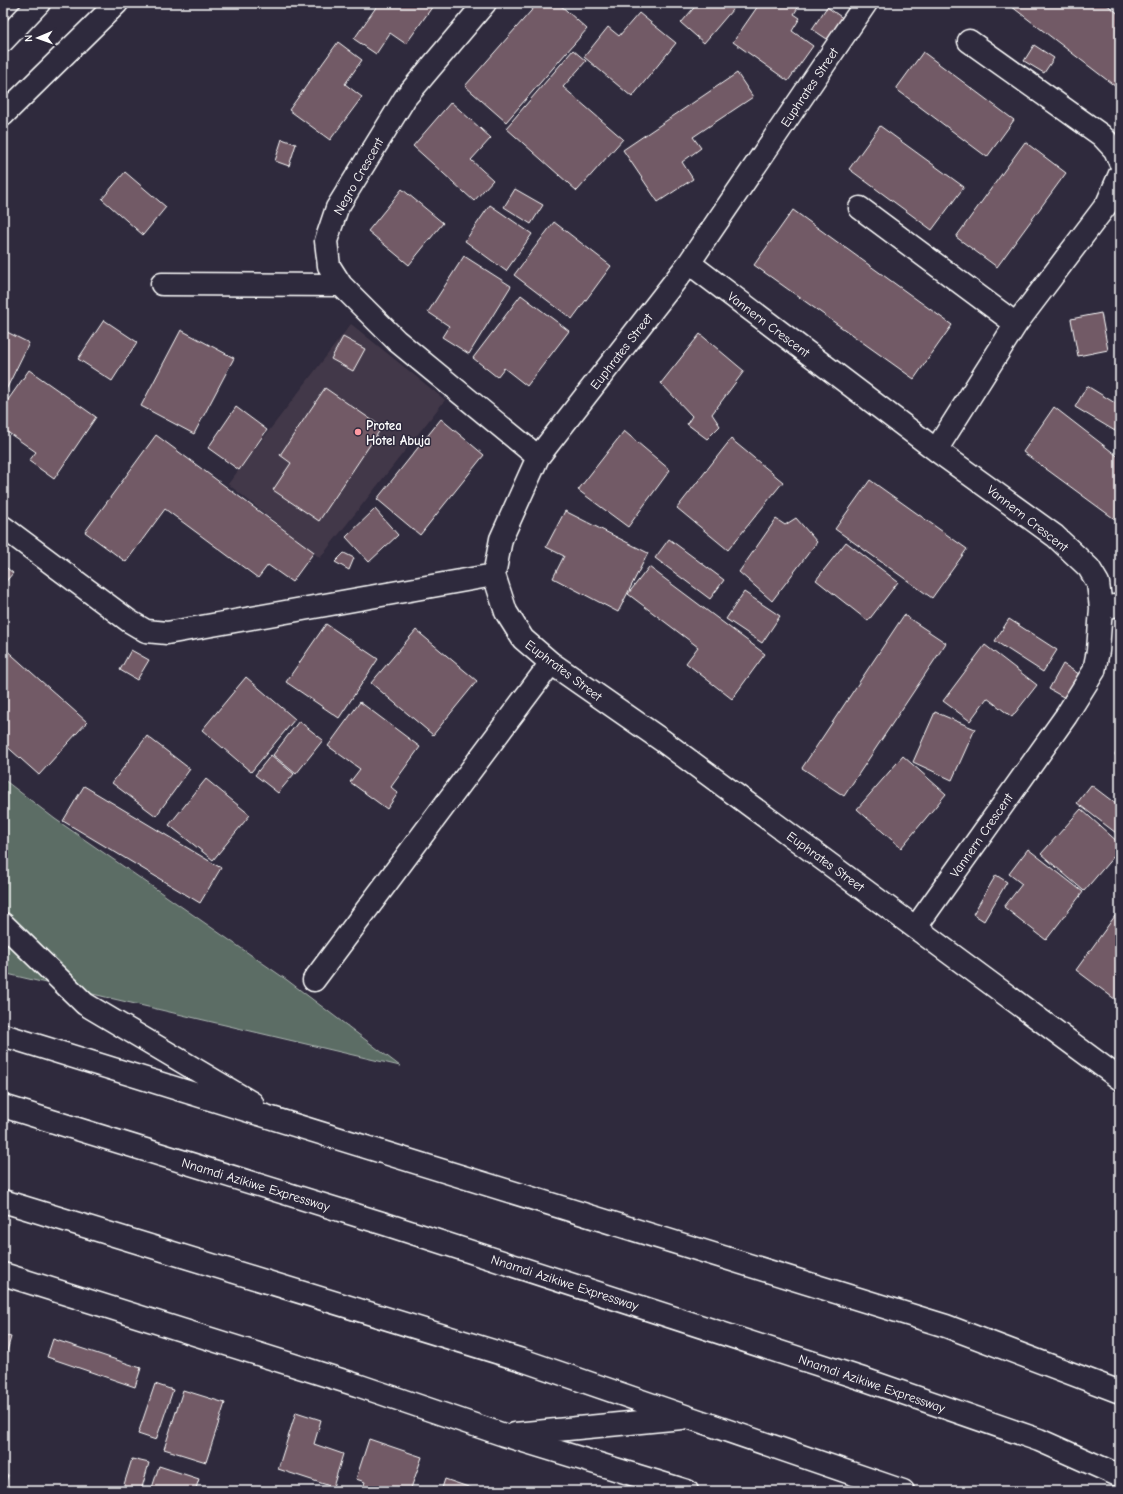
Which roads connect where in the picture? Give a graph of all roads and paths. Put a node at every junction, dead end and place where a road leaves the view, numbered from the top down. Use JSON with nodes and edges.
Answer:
{"nodes":[{"id":1,"x":39,"y":3,"type":"edge"},
{"id":2,"x":118,"y":3,"type":"edge"},
{"id":3,"x":485,"y":3,"type":"edge"},
{"id":4,"x":866,"y":3,"type":"edge"},
{"id":5,"x":969,"y":41,"type":"dead end"},
{"id":6,"x":3,"y":42,"type":"edge"},
{"id":7,"x":3,"y":115,"type":"edge"},
{"id":8,"x":1120,"y":162,"type":"edge"},
{"id":9,"x":1120,"y":174,"type":"edge"},
{"id":10,"x":860,"y":208,"type":"dead end"},
{"id":11,"x":1114,"y":208,"type":"edge"},
{"id":12,"x":689,"y":264,"type":"junction"},
{"id":13,"x":162,"y":284,"type":"dead end"},
{"id":14,"x":341,"y":285,"type":"junction"},
{"id":15,"x":1016,"y":324,"type":"junction"},
{"id":16,"x":936,"y":450,"type":"junction"},
{"id":17,"x":538,"y":457,"type":"junction"},
{"id":18,"x":3,"y":527,"type":"edge"},
{"id":19,"x":494,"y":575,"type":"junction"},
{"id":20,"x":1111,"y":606,"type":"edge"},
{"id":21,"x":551,"y":663,"type":"junction"},
{"id":22,"x":3,"y":924,"type":"edge"},
{"id":23,"x":916,"y":927,"type":"junction"},
{"id":24,"x":314,"y":980,"type":"dead end"},
{"id":25,"x":3,"y":1035,"type":"edge"},
{"id":26,"x":1120,"y":1079,"type":"edge"},
{"id":27,"x":3,"y":1106,"type":"edge"},
{"id":28,"x":282,"y":1121,"type":"junction"},
{"id":29,"x":3,"y":1201,"type":"edge"},
{"id":30,"x":3,"y":1274,"type":"edge"},
{"id":31,"x":1120,"y":1392,"type":"edge"},
{"id":32,"x":690,"y":1417,"type":"junction"},
{"id":33,"x":504,"y":1435,"type":"junction"},
{"id":34,"x":1120,"y":1476,"type":"edge"},
{"id":35,"x":686,"y":1491,"type":"edge"},
{"id":36,"x":903,"y":1491,"type":"edge"}],
"edges":[{"from":1,"to":6,"type":"main road"},
{"from":2,"to":7,"type":"main road"},
{"from":3,"to":14,"type":"main road","name":"Negro Crescent"},
{"from":4,"to":12,"type":"main road","name":"Euphrates Street"},
{"from":5,"to":8,"type":"main road"},
{"from":9,"to":11,"type":"main road"},
{"from":10,"to":15,"type":"main road"},
{"from":11,"to":15,"type":"main road"},
{"from":12,"to":16,"type":"main road","name":"Vannern Crescent"},
{"from":12,"to":17,"type":"main road","name":"Euphrates Street"},
{"from":13,"to":14,"type":"main road"},
{"from":14,"to":17,"type":"main road","name":"Negro Crescent"},
{"from":15,"to":16,"type":"main road"},
{"from":16,"to":20,"type":"main road","name":"Vannern Crescent"},
{"from":17,"to":19,"type":"main road","name":"Euphrates Street"},
{"from":18,"to":19,"type":"main road"},
{"from":19,"to":21,"type":"main road","name":"Euphrates Street"},
{"from":20,"to":23,"type":"main road","name":"Vannern Crescent"},
{"from":21,"to":23,"type":"main road","name":"Euphrates Street"},
{"from":21,"to":24,"type":"main road"},
{"from":22,"to":28,"type":"main road"},
{"from":23,"to":26,"type":"main road","name":"Euphrates Street"},
{"from":25,"to":28,"type":"main road"},
{"from":27,"to":34,"type":"main road","name":"Nnamdi Azikiwe Expressway"},
{"from":28,"to":31,"type":"main road"},
{"from":29,"to":32,"type":"main road"},
{"from":30,"to":33,"type":"main road"},
{"from":32,"to":33,"type":"main road"},
{"from":32,"to":36,"type":"main road"},
{"from":33,"to":35,"type":"main road"}]}
